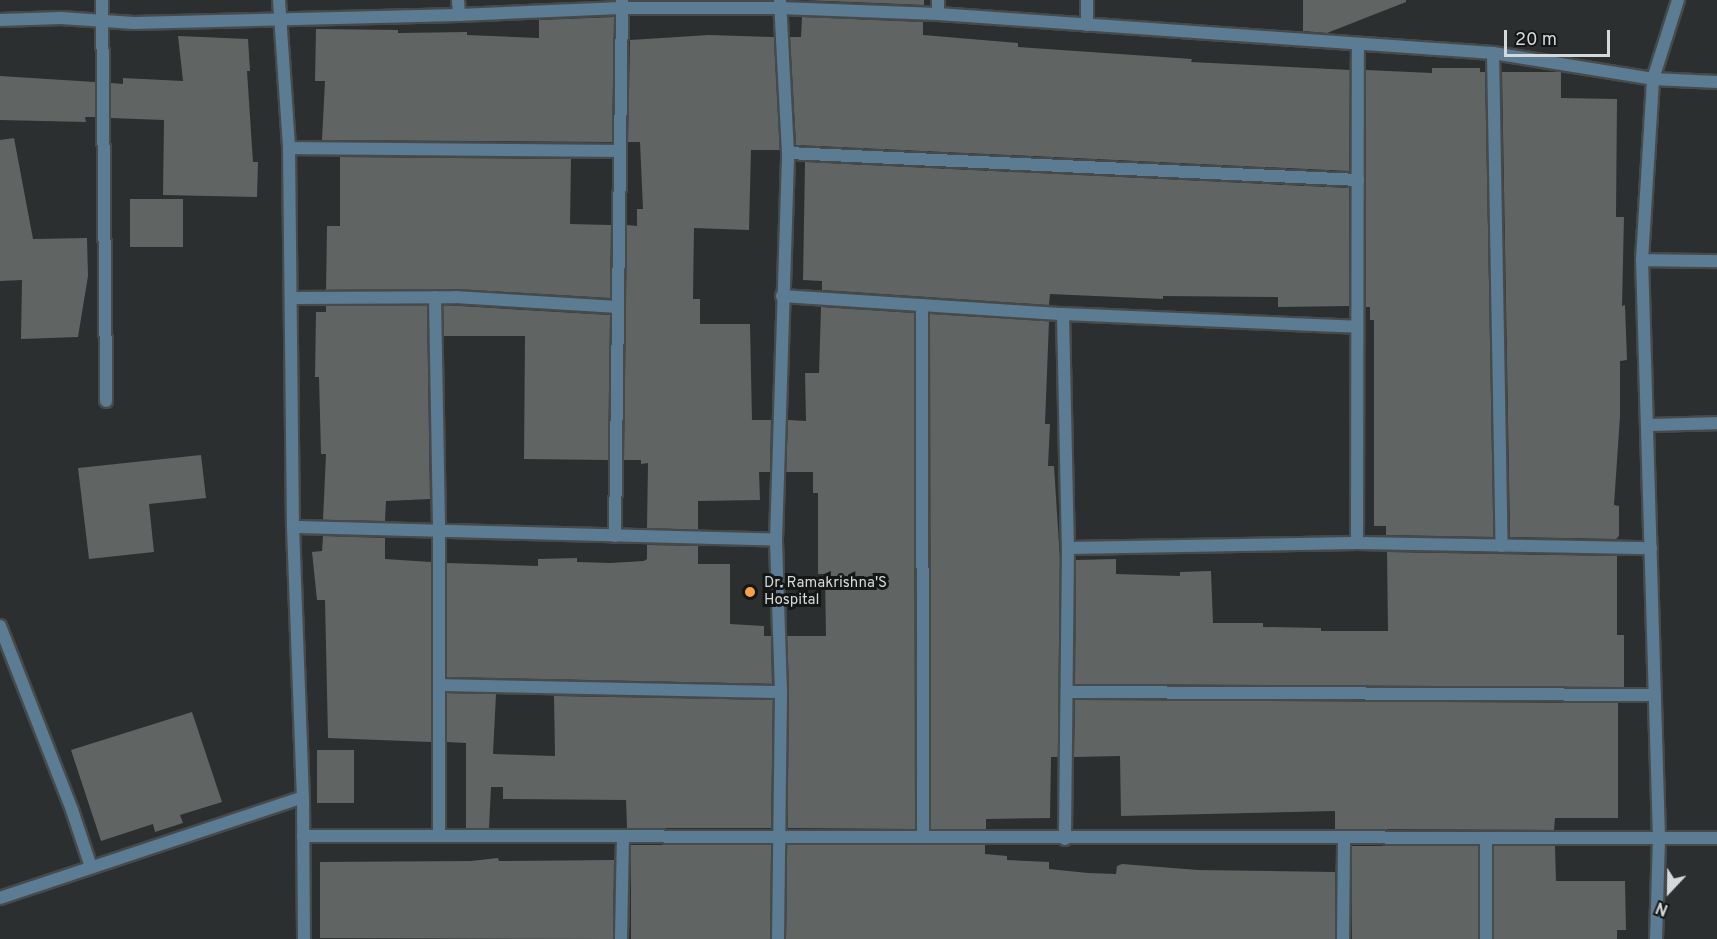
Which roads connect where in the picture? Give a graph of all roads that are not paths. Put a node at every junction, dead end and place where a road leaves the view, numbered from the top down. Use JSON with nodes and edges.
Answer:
{"nodes":[{"id":1,"x":102,"y":0,"type":"edge"},
{"id":2,"x":279,"y":0,"type":"edge"},
{"id":3,"x":458,"y":0,"type":"edge"},
{"id":4,"x":938,"y":0,"type":"edge"},
{"id":5,"x":1087,"y":0,"type":"edge"},
{"id":6,"x":1678,"y":0,"type":"edge"},
{"id":7,"x":621,"y":4,"type":"edge"},
{"id":8,"x":780,"y":4,"type":"edge"},
{"id":9,"x":938,"y":14,"type":"junction"},
{"id":10,"x":459,"y":15,"type":"junction"},
{"id":11,"x":280,"y":19,"type":"junction"},
{"id":12,"x":0,"y":20,"type":"edge"},
{"id":13,"x":103,"y":21,"type":"junction"},
{"id":14,"x":1087,"y":25,"type":"junction"},
{"id":15,"x":1358,"y":44,"type":"junction"},
{"id":16,"x":1493,"y":53,"type":"junction"},
{"id":17,"x":1653,"y":79,"type":"junction"},
{"id":18,"x":1717,"y":82,"type":"edge"},
{"id":19,"x":289,"y":148,"type":"junction"},
{"id":20,"x":618,"y":151,"type":"junction"},
{"id":21,"x":788,"y":153,"type":"junction"},
{"id":22,"x":1358,"y":180,"type":"junction"},
{"id":23,"x":1642,"y":260,"type":"junction"},
{"id":24,"x":1717,"y":261,"type":"edge"},
{"id":25,"x":782,"y":296,"type":"junction"},
{"id":26,"x":435,"y":297,"type":"junction"},
{"id":27,"x":291,"y":298,"type":"junction"},
{"id":28,"x":922,"y":305,"type":"junction"},
{"id":29,"x":618,"y":307,"type":"junction"},
{"id":30,"x":1063,"y":314,"type":"junction"},
{"id":31,"x":1357,"y":327,"type":"junction"},
{"id":32,"x":106,"y":401,"type":"dead end"},
{"id":33,"x":1717,"y":423,"type":"edge"},
{"id":34,"x":1647,"y":425,"type":"junction"},
{"id":35,"x":293,"y":527,"type":"junction"},
{"id":36,"x":440,"y":531,"type":"junction"},
{"id":37,"x":615,"y":536,"type":"junction"},
{"id":38,"x":776,"y":540,"type":"junction"},
{"id":39,"x":1357,"y":543,"type":"junction"},
{"id":40,"x":1502,"y":546,"type":"junction"},
{"id":41,"x":1068,"y":548,"type":"junction"},
{"id":42,"x":1651,"y":548,"type":"junction"},
{"id":43,"x":0,"y":626,"type":"edge"},
{"id":44,"x":439,"y":685,"type":"junction"},
{"id":45,"x":781,"y":692,"type":"junction"},
{"id":46,"x":1068,"y":692,"type":"junction"},
{"id":47,"x":1655,"y":695,"type":"junction"},
{"id":48,"x":303,"y":796,"type":"junction"},
{"id":49,"x":303,"y":836,"type":"junction"},
{"id":50,"x":622,"y":836,"type":"junction"},
{"id":51,"x":439,"y":837,"type":"junction"},
{"id":52,"x":780,"y":837,"type":"junction"},
{"id":53,"x":923,"y":837,"type":"junction"},
{"id":54,"x":1344,"y":838,"type":"junction"},
{"id":55,"x":1486,"y":838,"type":"junction"},
{"id":56,"x":1659,"y":838,"type":"junction"},
{"id":57,"x":1717,"y":838,"type":"edge"},
{"id":58,"x":1065,"y":839,"type":"junction"},
{"id":59,"x":91,"y":867,"type":"junction"},
{"id":60,"x":0,"y":898,"type":"edge"},
{"id":61,"x":304,"y":939,"type":"edge"},
{"id":62,"x":621,"y":939,"type":"edge"},
{"id":63,"x":778,"y":939,"type":"edge"},
{"id":64,"x":1343,"y":939,"type":"edge"},
{"id":65,"x":1486,"y":939,"type":"edge"},
{"id":66,"x":1656,"y":939,"type":"edge"}],
"edges":[{"from":1,"to":13,"type":"street"},
{"from":2,"to":11,"type":"street"},
{"from":3,"to":10,"type":"street"},
{"from":4,"to":9,"type":"street"},
{"from":5,"to":14,"type":"street"},
{"from":6,"to":17,"type":"street"},
{"from":7,"to":8,"type":"street"},
{"from":7,"to":10,"type":"street"},
{"from":7,"to":20,"type":"street"},
{"from":8,"to":9,"type":"street"},
{"from":8,"to":21,"type":"street"},
{"from":9,"to":14,"type":"street"},
{"from":10,"to":11,"type":"street"},
{"from":11,"to":13,"type":"street"},
{"from":11,"to":19,"type":"street"},
{"from":12,"to":13,"type":"street"},
{"from":13,"to":32,"type":"street"},
{"from":14,"to":15,"type":"street"},
{"from":15,"to":16,"type":"street"},
{"from":15,"to":22,"type":"street"},
{"from":16,"to":17,"type":"street"},
{"from":16,"to":40,"type":"street"},
{"from":17,"to":18,"type":"street"},
{"from":17,"to":23,"type":"street"},
{"from":19,"to":20,"type":"street"},
{"from":19,"to":27,"type":"street"},
{"from":20,"to":29,"type":"street"},
{"from":21,"to":22,"type":"street"},
{"from":21,"to":25,"type":"street"},
{"from":22,"to":31,"type":"street"},
{"from":23,"to":24,"type":"street"},
{"from":23,"to":34,"type":"street"},
{"from":25,"to":28,"type":"street"},
{"from":25,"to":38,"type":"street"},
{"from":26,"to":27,"type":"street"},
{"from":26,"to":29,"type":"street"},
{"from":26,"to":36,"type":"street"},
{"from":27,"to":35,"type":"street"},
{"from":28,"to":30,"type":"street"},
{"from":28,"to":53,"type":"street"},
{"from":29,"to":37,"type":"street"},
{"from":30,"to":31,"type":"street"},
{"from":30,"to":41,"type":"street"},
{"from":31,"to":39,"type":"street"},
{"from":33,"to":34,"type":"street"},
{"from":34,"to":42,"type":"street"},
{"from":35,"to":36,"type":"street"},
{"from":35,"to":48,"type":"street"},
{"from":36,"to":37,"type":"street"},
{"from":36,"to":44,"type":"street"},
{"from":37,"to":38,"type":"street"},
{"from":38,"to":45,"type":"street"},
{"from":39,"to":40,"type":"street"},
{"from":39,"to":41,"type":"street"},
{"from":40,"to":42,"type":"street"},
{"from":41,"to":46,"type":"street"},
{"from":42,"to":47,"type":"street"},
{"from":43,"to":59,"type":"street"},
{"from":44,"to":45,"type":"street"},
{"from":44,"to":51,"type":"street"},
{"from":45,"to":52,"type":"street"},
{"from":46,"to":47,"type":"street"},
{"from":46,"to":58,"type":"street"},
{"from":47,"to":56,"type":"street"},
{"from":48,"to":49,"type":"street"},
{"from":48,"to":59,"type":"street"},
{"from":49,"to":51,"type":"street"},
{"from":49,"to":61,"type":"street"},
{"from":50,"to":51,"type":"street"},
{"from":50,"to":52,"type":"street"},
{"from":50,"to":62,"type":"street"},
{"from":52,"to":53,"type":"street"},
{"from":52,"to":63,"type":"street"},
{"from":53,"to":58,"type":"street"},
{"from":54,"to":55,"type":"street"},
{"from":54,"to":58,"type":"street"},
{"from":54,"to":64,"type":"street"},
{"from":55,"to":56,"type":"street"},
{"from":55,"to":65,"type":"street"},
{"from":56,"to":57,"type":"street"},
{"from":56,"to":66,"type":"street"},
{"from":59,"to":60,"type":"street"}]}
